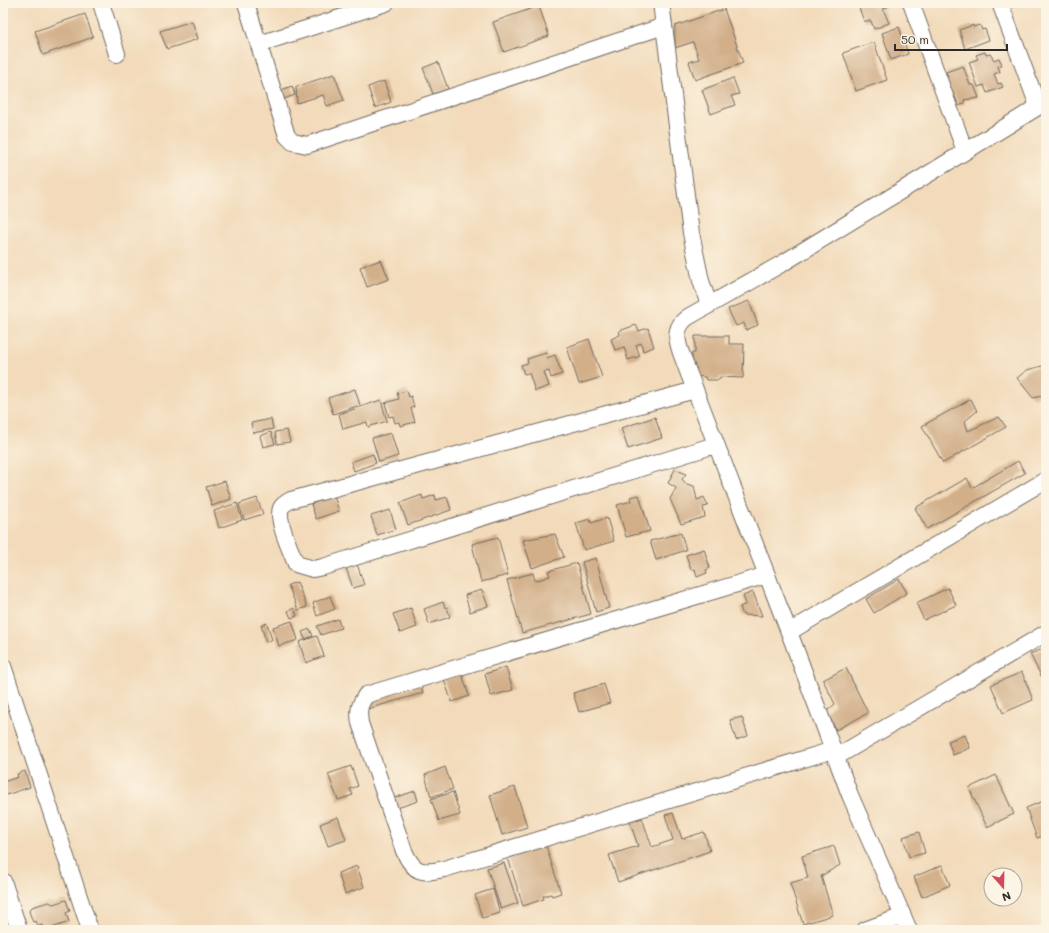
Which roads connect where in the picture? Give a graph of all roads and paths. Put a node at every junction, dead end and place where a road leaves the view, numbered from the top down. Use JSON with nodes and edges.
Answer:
{"nodes":[{"id":1,"x":101,"y":3,"type":"edge"},
{"id":2,"x":246,"y":3,"type":"edge"},
{"id":3,"x":386,"y":3,"type":"edge"},
{"id":4,"x":660,"y":3,"type":"edge"},
{"id":5,"x":911,"y":3,"type":"edge"},
{"id":6,"x":1000,"y":3,"type":"edge"},
{"id":7,"x":664,"y":26,"type":"junction"},
{"id":8,"x":258,"y":44,"type":"junction"},
{"id":9,"x":117,"y":54,"type":"dead end"},
{"id":10,"x":1042,"y":104,"type":"edge"},
{"id":11,"x":965,"y":151,"type":"junction"},
{"id":12,"x":709,"y":305,"type":"junction"},
{"id":13,"x":695,"y":390,"type":"junction"},
{"id":14,"x":716,"y":445,"type":"junction"},
{"id":15,"x":1046,"y":480,"type":"edge"},
{"id":16,"x":767,"y":575,"type":"junction"},
{"id":17,"x":790,"y":632,"type":"junction"},
{"id":18,"x":1046,"y":633,"type":"edge"},
{"id":19,"x":3,"y":666,"type":"edge"},
{"id":20,"x":835,"y":754,"type":"junction"},
{"id":21,"x":3,"y":881,"type":"edge"},
{"id":22,"x":906,"y":923,"type":"edge"},
{"id":23,"x":19,"y":930,"type":"edge"},
{"id":24,"x":90,"y":930,"type":"edge"},
{"id":25,"x":865,"y":930,"type":"edge"}],
"edges":[{"from":1,"to":9,"type":"street"},
{"from":2,"to":8,"type":"street"},
{"from":3,"to":8,"type":"street"},
{"from":4,"to":7,"type":"street"},
{"from":5,"to":11,"type":"street"},
{"from":6,"to":10,"type":"street"},
{"from":7,"to":8,"type":"street"},
{"from":7,"to":12,"type":"street"},
{"from":10,"to":11,"type":"street"},
{"from":11,"to":12,"type":"street"},
{"from":12,"to":13,"type":"street"},
{"from":13,"to":14,"type":"street"},
{"from":13,"to":14,"type":"street"},
{"from":14,"to":16,"type":"street"},
{"from":15,"to":17,"type":"street"},
{"from":16,"to":17,"type":"street"},
{"from":16,"to":20,"type":"street"},
{"from":17,"to":20,"type":"street"},
{"from":18,"to":20,"type":"street"},
{"from":19,"to":24,"type":"street"},
{"from":20,"to":22,"type":"street"},
{"from":21,"to":23,"type":"street"},
{"from":22,"to":25,"type":"street"}]}
